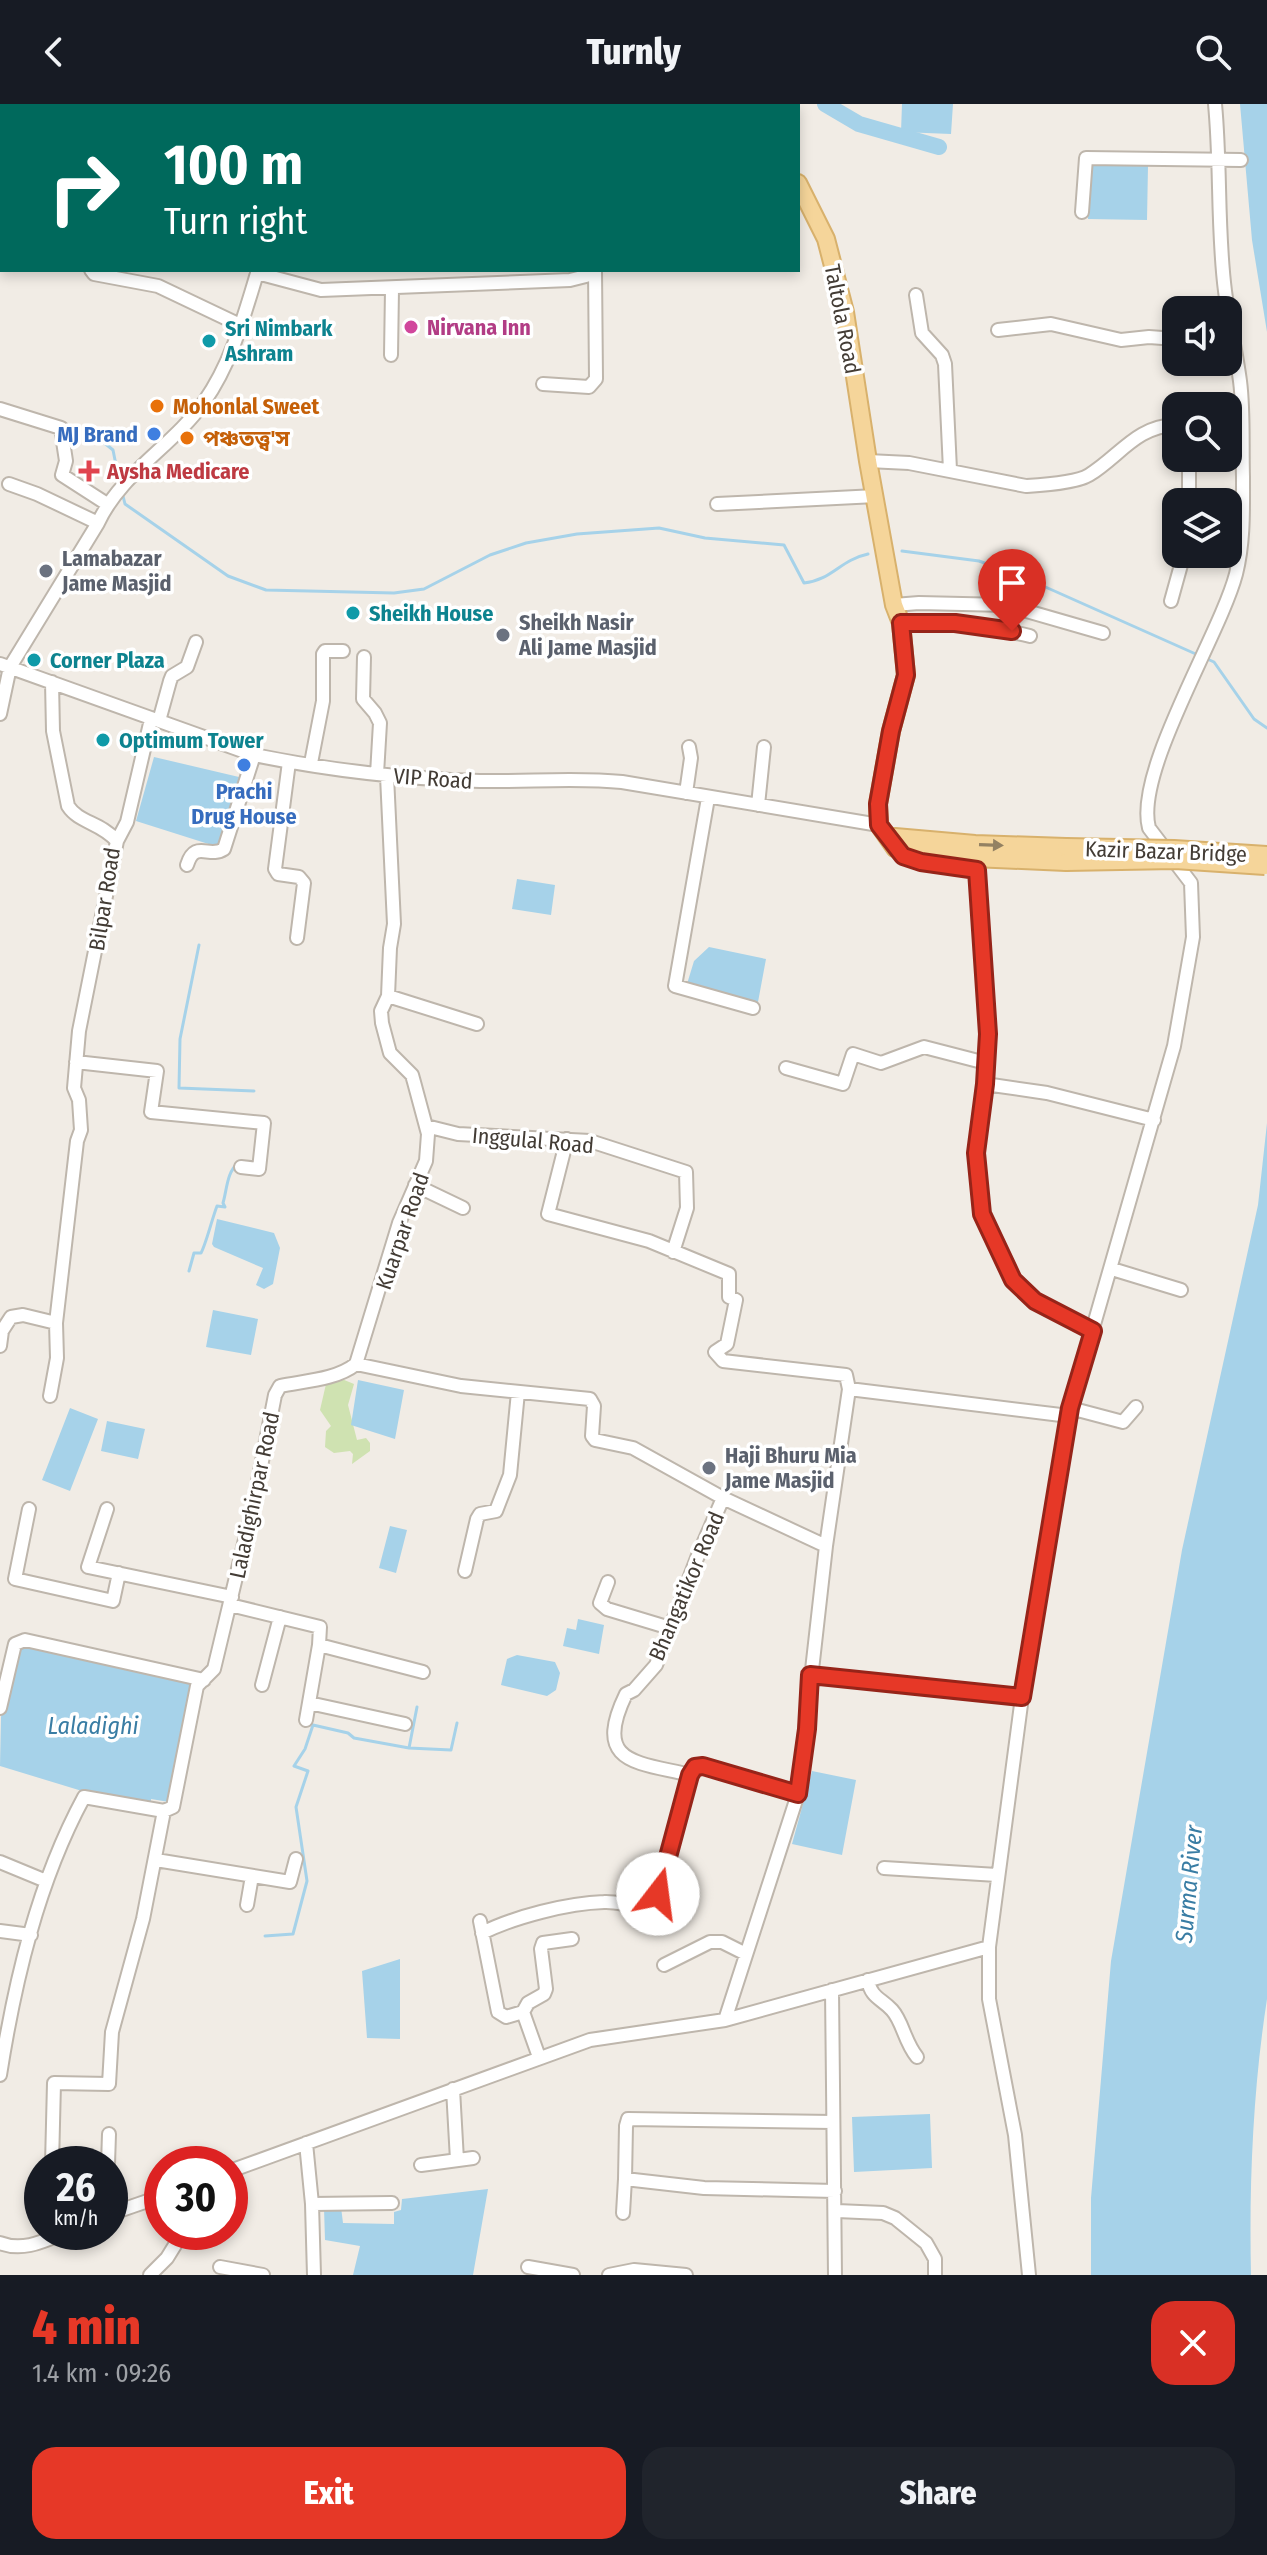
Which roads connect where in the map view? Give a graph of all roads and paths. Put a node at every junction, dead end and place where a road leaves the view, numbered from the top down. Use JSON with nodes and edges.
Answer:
{"nodes":[{"id":1,"x":539,"y":104,"type":"edge"},
{"id":2,"x":555,"y":104,"type":"edge"},
{"id":3,"x":1215,"y":104,"type":"edge"},
{"id":4,"x":1241,"y":160,"type":"dead end"},
{"id":5,"x":1217,"y":161,"type":"junction"},
{"id":6,"x":800,"y":187,"type":"edge"},
{"id":7,"x":1082,"y":212,"type":"dead end"},
{"id":8,"x":92,"y":272,"type":"edge"},
{"id":9,"x":258,"y":272,"type":"edge"},
{"id":10,"x":261,"y":272,"type":"edge"},
{"id":11,"x":591,"y":272,"type":"edge"},
{"id":12,"x":594,"y":272,"type":"edge"},
{"id":13,"x":392,"y":289,"type":"junction"},
{"id":14,"x":916,"y":295,"type":"dead end"},
{"id":15,"x":1225,"y":296,"type":"edge"},
{"id":16,"x":242,"y":326,"type":"junction"},
{"id":17,"x":998,"y":330,"type":"dead end"},
{"id":18,"x":1162,"y":338,"type":"edge"},
{"id":19,"x":391,"y":355,"type":"dead end"},
{"id":20,"x":543,"y":384,"type":"dead end"},
{"id":21,"x":0,"y":409,"type":"edge"},
{"id":22,"x":1162,"y":426,"type":"edge"},
{"id":23,"x":1242,"y":437,"type":"edge"},
{"id":24,"x":868,"y":461,"type":"junction"},
{"id":25,"x":950,"y":470,"type":"junction"},
{"id":26,"x":9,"y":484,"type":"dead end"},
{"id":27,"x":876,"y":496,"type":"junction"},
{"id":28,"x":107,"y":503,"type":"junction"},
{"id":29,"x":717,"y":504,"type":"dead end"},
{"id":30,"x":98,"y":523,"type":"junction"},
{"id":31,"x":1180,"y":568,"type":"edge"},
{"id":32,"x":1171,"y":601,"type":"dead end"},
{"id":33,"x":894,"y":605,"type":"junction"},
{"id":34,"x":901,"y":623,"type":"junction"},
{"id":35,"x":1103,"y":633,"type":"dead end"},
{"id":36,"x":1030,"y":636,"type":"dead end"},
{"id":37,"x":196,"y":642,"type":"dead end"},
{"id":38,"x":343,"y":651,"type":"dead end"},
{"id":39,"x":364,"y":657,"type":"dead end"},
{"id":40,"x":5,"y":666,"type":"edge"},
{"id":41,"x":52,"y":682,"type":"junction"},
{"id":42,"x":0,"y":714,"type":"edge"},
{"id":43,"x":155,"y":720,"type":"junction"},
{"id":44,"x":689,"y":747,"type":"dead end"},
{"id":45,"x":764,"y":747,"type":"dead end"},
{"id":46,"x":254,"y":755,"type":"junction"},
{"id":47,"x":289,"y":762,"type":"junction"},
{"id":48,"x":311,"y":763,"type":"junction"},
{"id":49,"x":382,"y":775,"type":"junction"},
{"id":50,"x":686,"y":793,"type":"junction"},
{"id":51,"x":708,"y":798,"type":"junction"},
{"id":52,"x":758,"y":805,"type":"junction"},
{"id":53,"x":886,"y":836,"type":"junction"},
{"id":54,"x":117,"y":841,"type":"junction"},
{"id":55,"x":1066,"y":854,"type":"junction"},
{"id":56,"x":1267,"y":855,"type":"edge"},
{"id":57,"x":187,"y":865,"type":"dead end"},
{"id":58,"x":1267,"y":866,"type":"edge"},
{"id":59,"x":297,"y":938,"type":"dead end"},
{"id":60,"x":388,"y":996,"type":"junction"},
{"id":61,"x":753,"y":1008,"type":"dead end"},
{"id":62,"x":477,"y":1024,"type":"dead end"},
{"id":63,"x":76,"y":1062,"type":"junction"},
{"id":64,"x":986,"y":1063,"type":"junction"},
{"id":65,"x":786,"y":1068,"type":"dead end"},
{"id":66,"x":985,"y":1084,"type":"junction"},
{"id":67,"x":1154,"y":1120,"type":"junction"},
{"id":68,"x":426,"y":1126,"type":"junction"},
{"id":69,"x":567,"y":1139,"type":"junction"},
{"id":70,"x":241,"y":1167,"type":"dead end"},
{"id":71,"x":415,"y":1185,"type":"junction"},
{"id":72,"x":463,"y":1208,"type":"dead end"},
{"id":73,"x":673,"y":1252,"type":"junction"},
{"id":74,"x":1112,"y":1269,"type":"junction"},
{"id":75,"x":1181,"y":1290,"type":"dead end"},
{"id":76,"x":56,"y":1323,"type":"junction"},
{"id":77,"x":1093,"y":1331,"type":"junction"},
{"id":78,"x":0,"y":1346,"type":"edge"},
{"id":79,"x":356,"y":1364,"type":"junction"},
{"id":80,"x":849,"y":1389,"type":"junction"},
{"id":81,"x":518,"y":1392,"type":"junction"},
{"id":82,"x":50,"y":1396,"type":"dead end"},
{"id":83,"x":1136,"y":1407,"type":"dead end"},
{"id":84,"x":1070,"y":1412,"type":"junction"},
{"id":85,"x":723,"y":1498,"type":"junction"},
{"id":86,"x":29,"y":1509,"type":"dead end"},
{"id":87,"x":107,"y":1509,"type":"dead end"},
{"id":88,"x":826,"y":1546,"type":"junction"},
{"id":89,"x":465,"y":1571,"type":"dead end"},
{"id":90,"x":119,"y":1573,"type":"junction"},
{"id":91,"x":608,"y":1582,"type":"dead end"},
{"id":92,"x":231,"y":1601,"type":"junction"},
{"id":93,"x":280,"y":1617,"type":"junction"},
{"id":94,"x":670,"y":1628,"type":"junction"},
{"id":95,"x":319,"y":1645,"type":"junction"},
{"id":96,"x":423,"y":1672,"type":"dead end"},
{"id":97,"x":810,"y":1675,"type":"junction"},
{"id":98,"x":204,"y":1680,"type":"junction"},
{"id":99,"x":262,"y":1685,"type":"dead end"},
{"id":100,"x":1022,"y":1697,"type":"junction"},
{"id":101,"x":309,"y":1703,"type":"junction"},
{"id":102,"x":0,"y":1708,"type":"edge"},
{"id":103,"x":306,"y":1720,"type":"dead end"},
{"id":104,"x":405,"y":1724,"type":"dead end"},
{"id":105,"x":690,"y":1775,"type":"junction"},
{"id":106,"x":798,"y":1794,"type":"junction"},
{"id":107,"x":164,"y":1811,"type":"junction"},
{"id":108,"x":296,"y":1859,"type":"dead end"},
{"id":109,"x":156,"y":1860,"type":"junction"},
{"id":110,"x":0,"y":1862,"type":"edge"},
{"id":111,"x":884,"y":1868,"type":"dead end"},
{"id":112,"x":997,"y":1875,"type":"junction"},
{"id":113,"x":252,"y":1876,"type":"junction"},
{"id":114,"x":46,"y":1881,"type":"junction"},
{"id":115,"x":247,"y":1905,"type":"dead end"},
{"id":116,"x":0,"y":1931,"type":"edge"},
{"id":117,"x":31,"y":1935,"type":"junction"},
{"id":118,"x":572,"y":1939,"type":"dead end"},
{"id":119,"x":989,"y":1947,"type":"junction"},
{"id":120,"x":746,"y":1954,"type":"junction"},
{"id":121,"x":664,"y":1965,"type":"dead end"},
{"id":122,"x":868,"y":1980,"type":"junction"},
{"id":123,"x":832,"y":1990,"type":"junction"},
{"id":124,"x":523,"y":2012,"type":"junction"},
{"id":125,"x":725,"y":2020,"type":"junction"},
{"id":126,"x":539,"y":2057,"type":"junction"},
{"id":127,"x":917,"y":2057,"type":"dead end"},
{"id":128,"x":0,"y":2075,"type":"edge"},
{"id":129,"x":453,"y":2089,"type":"junction"},
{"id":130,"x":833,"y":2122,"type":"junction"},
{"id":131,"x":109,"y":2134,"type":"dead end"},
{"id":132,"x":306,"y":2143,"type":"junction"},
{"id":133,"x":52,"y":2146,"type":"edge"},
{"id":134,"x":109,"y":2146,"type":"edge"},
{"id":135,"x":473,"y":2158,"type":"dead end"},
{"id":136,"x":457,"y":2160,"type":"junction"},
{"id":137,"x":248,"y":2164,"type":"edge"},
{"id":138,"x":421,"y":2165,"type":"dead end"},
{"id":139,"x":625,"y":2179,"type":"junction"},
{"id":140,"x":835,"y":2191,"type":"junction"},
{"id":141,"x":392,"y":2203,"type":"dead end"},
{"id":142,"x":312,"y":2204,"type":"junction"},
{"id":143,"x":837,"y":2211,"type":"junction"},
{"id":144,"x":623,"y":2213,"type":"dead end"},
{"id":145,"x":0,"y":2243,"type":"edge"},
{"id":146,"x":24,"y":2246,"type":"edge"},
{"id":147,"x":172,"y":2250,"type":"edge"},
{"id":148,"x":220,"y":2267,"type":"dead end"},
{"id":149,"x":528,"y":2267,"type":"dead end"},
{"id":150,"x":150,"y":2275,"type":"edge"},
{"id":151,"x":263,"y":2275,"type":"edge"},
{"id":152,"x":314,"y":2275,"type":"edge"},
{"id":153,"x":573,"y":2275,"type":"edge"},
{"id":154,"x":609,"y":2275,"type":"edge"},
{"id":155,"x":686,"y":2275,"type":"edge"},
{"id":156,"x":835,"y":2275,"type":"edge"},
{"id":157,"x":935,"y":2275,"type":"edge"},
{"id":158,"x":1029,"y":2275,"type":"edge"}],
"edges":[{"from":1,"to":2,"type":"street"},
{"from":3,"to":5,"type":"street"},
{"from":4,"to":5,"type":"street"},
{"from":5,"to":7,"type":"street"},
{"from":5,"to":15,"type":"street"},
{"from":6,"to":24,"type":"main road","name":"Taltola Road"},
{"from":8,"to":16,"type":"street"},
{"from":9,"to":16,"type":"street"},
{"from":10,"to":13,"type":"street"},
{"from":11,"to":13,"type":"street"},
{"from":12,"to":20,"type":"street"},
{"from":13,"to":19,"type":"street"},
{"from":14,"to":25,"type":"street"},
{"from":16,"to":28,"type":"street"},
{"from":17,"to":18,"type":"street"},
{"from":21,"to":28,"type":"street"},
{"from":22,"to":25,"type":"street"},
{"from":23,"to":67,"type":"street"},
{"from":24,"to":25,"type":"street"},
{"from":24,"to":27,"type":"main road","name":"Taltola Road"},
{"from":26,"to":30,"type":"street"},
{"from":27,"to":29,"type":"street"},
{"from":27,"to":33,"type":"main road","name":"Taltola Road"},
{"from":28,"to":30,"type":"street"},
{"from":30,"to":40,"type":"street"},
{"from":31,"to":32,"type":"street"},
{"from":33,"to":34,"type":"main road","name":"Taltola Road"},
{"from":33,"to":35,"type":"street"},
{"from":34,"to":36,"type":"street"},
{"from":34,"to":53,"type":"main road","name":"Taltola Road"},
{"from":37,"to":43,"type":"street"},
{"from":38,"to":48,"type":"street"},
{"from":39,"to":49,"type":"street","name":"Kuarpar Road"},
{"from":40,"to":41,"type":"street","name":"VIP Road"},
{"from":40,"to":42,"type":"street"},
{"from":41,"to":43,"type":"street","name":"VIP Road"},
{"from":41,"to":54,"type":"street","name":"Bilpar Road"},
{"from":43,"to":46,"type":"street","name":"VIP Road"},
{"from":43,"to":54,"type":"street"},
{"from":44,"to":50,"type":"street"},
{"from":45,"to":52,"type":"street"},
{"from":46,"to":47,"type":"street","name":"VIP Road"},
{"from":46,"to":57,"type":"street"},
{"from":47,"to":48,"type":"street","name":"VIP Road"},
{"from":47,"to":59,"type":"street"},
{"from":48,"to":49,"type":"street","name":"VIP Road"},
{"from":49,"to":50,"type":"street","name":"VIP Road"},
{"from":49,"to":60,"type":"street","name":"Kuarpar Road"},
{"from":50,"to":51,"type":"street","name":"VIP Road"},
{"from":51,"to":52,"type":"street","name":"VIP Road"},
{"from":51,"to":61,"type":"street"},
{"from":52,"to":53,"type":"street","name":"VIP Road"},
{"from":53,"to":55,"type":"main road"},
{"from":53,"to":64,"type":"street","name":"VIP Road"},
{"from":54,"to":63,"type":"street","name":"Bilpar Road"},
{"from":55,"to":56,"type":"main road","name":"Kazir Bazar Bridge","bridge":true},
{"from":55,"to":58,"type":"main road","name":"Kazir Bazar Bridge","bridge":true},
{"from":60,"to":62,"type":"street"},
{"from":60,"to":68,"type":"street","name":"Kuarpar Road"},
{"from":63,"to":70,"type":"street"},
{"from":63,"to":76,"type":"street","name":"Bilpar Road"},
{"from":64,"to":65,"type":"street"},
{"from":64,"to":66,"type":"street"},
{"from":66,"to":67,"type":"street"},
{"from":66,"to":77,"type":"street"},
{"from":67,"to":74,"type":"street"},
{"from":68,"to":69,"type":"street","name":"Inggulal Road"},
{"from":68,"to":71,"type":"street","name":"Kuarpar Road"},
{"from":69,"to":73,"type":"street","name":"Inggulal Road"},
{"from":69,"to":73,"type":"street"},
{"from":71,"to":72,"type":"street"},
{"from":71,"to":79,"type":"street","name":"Kuarpar Road"},
{"from":73,"to":80,"type":"street"},
{"from":74,"to":75,"type":"street"},
{"from":74,"to":77,"type":"street"},
{"from":76,"to":78,"type":"street"},
{"from":76,"to":82,"type":"street","name":"Bilpar Road"},
{"from":77,"to":84,"type":"street"},
{"from":79,"to":81,"type":"street"},
{"from":79,"to":92,"type":"street","name":"Laladighirpar Road"},
{"from":80,"to":84,"type":"street"},
{"from":80,"to":88,"type":"street"},
{"from":81,"to":85,"type":"street"},
{"from":81,"to":89,"type":"street"},
{"from":83,"to":84,"type":"street"},
{"from":84,"to":100,"type":"street"},
{"from":85,"to":88,"type":"street"},
{"from":85,"to":94,"type":"street","name":"Bhangatikor Road"},
{"from":86,"to":90,"type":"street"},
{"from":87,"to":90,"type":"street"},
{"from":88,"to":97,"type":"street"},
{"from":90,"to":92,"type":"street"},
{"from":91,"to":94,"type":"street"},
{"from":92,"to":93,"type":"street"},
{"from":92,"to":98,"type":"street","name":"Laladighirpar Road"},
{"from":93,"to":95,"type":"street"},
{"from":93,"to":99,"type":"street"},
{"from":94,"to":105,"type":"street","name":"Bhangatikor Road"},
{"from":95,"to":96,"type":"street"},
{"from":95,"to":101,"type":"street"},
{"from":97,"to":100,"type":"street"},
{"from":97,"to":106,"type":"street"},
{"from":98,"to":102,"type":"street"},
{"from":98,"to":107,"type":"street","name":"Laladighirpar Road"},
{"from":100,"to":112,"type":"street"},
{"from":101,"to":103,"type":"street"},
{"from":101,"to":104,"type":"street"},
{"from":105,"to":106,"type":"street"},
{"from":105,"to":124,"type":"street"},
{"from":106,"to":120,"type":"street"},
{"from":107,"to":109,"type":"street"},
{"from":107,"to":114,"type":"street"},
{"from":108,"to":113,"type":"street"},
{"from":109,"to":113,"type":"street"},
{"from":109,"to":133,"type":"street"},
{"from":110,"to":114,"type":"street"},
{"from":111,"to":112,"type":"street"},
{"from":112,"to":119,"type":"street"},
{"from":113,"to":115,"type":"street"},
{"from":114,"to":117,"type":"street"},
{"from":116,"to":117,"type":"street"},
{"from":117,"to":128,"type":"street"},
{"from":118,"to":124,"type":"street"},
{"from":119,"to":122,"type":"street"},
{"from":119,"to":158,"type":"street"},
{"from":120,"to":121,"type":"street"},
{"from":120,"to":125,"type":"street"},
{"from":122,"to":123,"type":"street"},
{"from":122,"to":127,"type":"street"},
{"from":123,"to":125,"type":"street"},
{"from":123,"to":130,"type":"street"},
{"from":124,"to":126,"type":"street"},
{"from":125,"to":126,"type":"street"},
{"from":126,"to":129,"type":"street"},
{"from":129,"to":132,"type":"street"},
{"from":129,"to":136,"type":"street"},
{"from":130,"to":139,"type":"street"},
{"from":130,"to":140,"type":"street"},
{"from":131,"to":134,"type":"street"},
{"from":132,"to":137,"type":"street"},
{"from":132,"to":142,"type":"street"},
{"from":135,"to":136,"type":"street"},
{"from":136,"to":138,"type":"street"},
{"from":139,"to":140,"type":"street"},
{"from":139,"to":144,"type":"street"},
{"from":140,"to":143,"type":"street"},
{"from":141,"to":142,"type":"street"},
{"from":142,"to":152,"type":"street"},
{"from":143,"to":156,"type":"street"},
{"from":143,"to":157,"type":"street"},
{"from":145,"to":146,"type":"street"},
{"from":147,"to":150,"type":"street"},
{"from":148,"to":151,"type":"street"},
{"from":149,"to":153,"type":"street"},
{"from":154,"to":155,"type":"street"}]}
